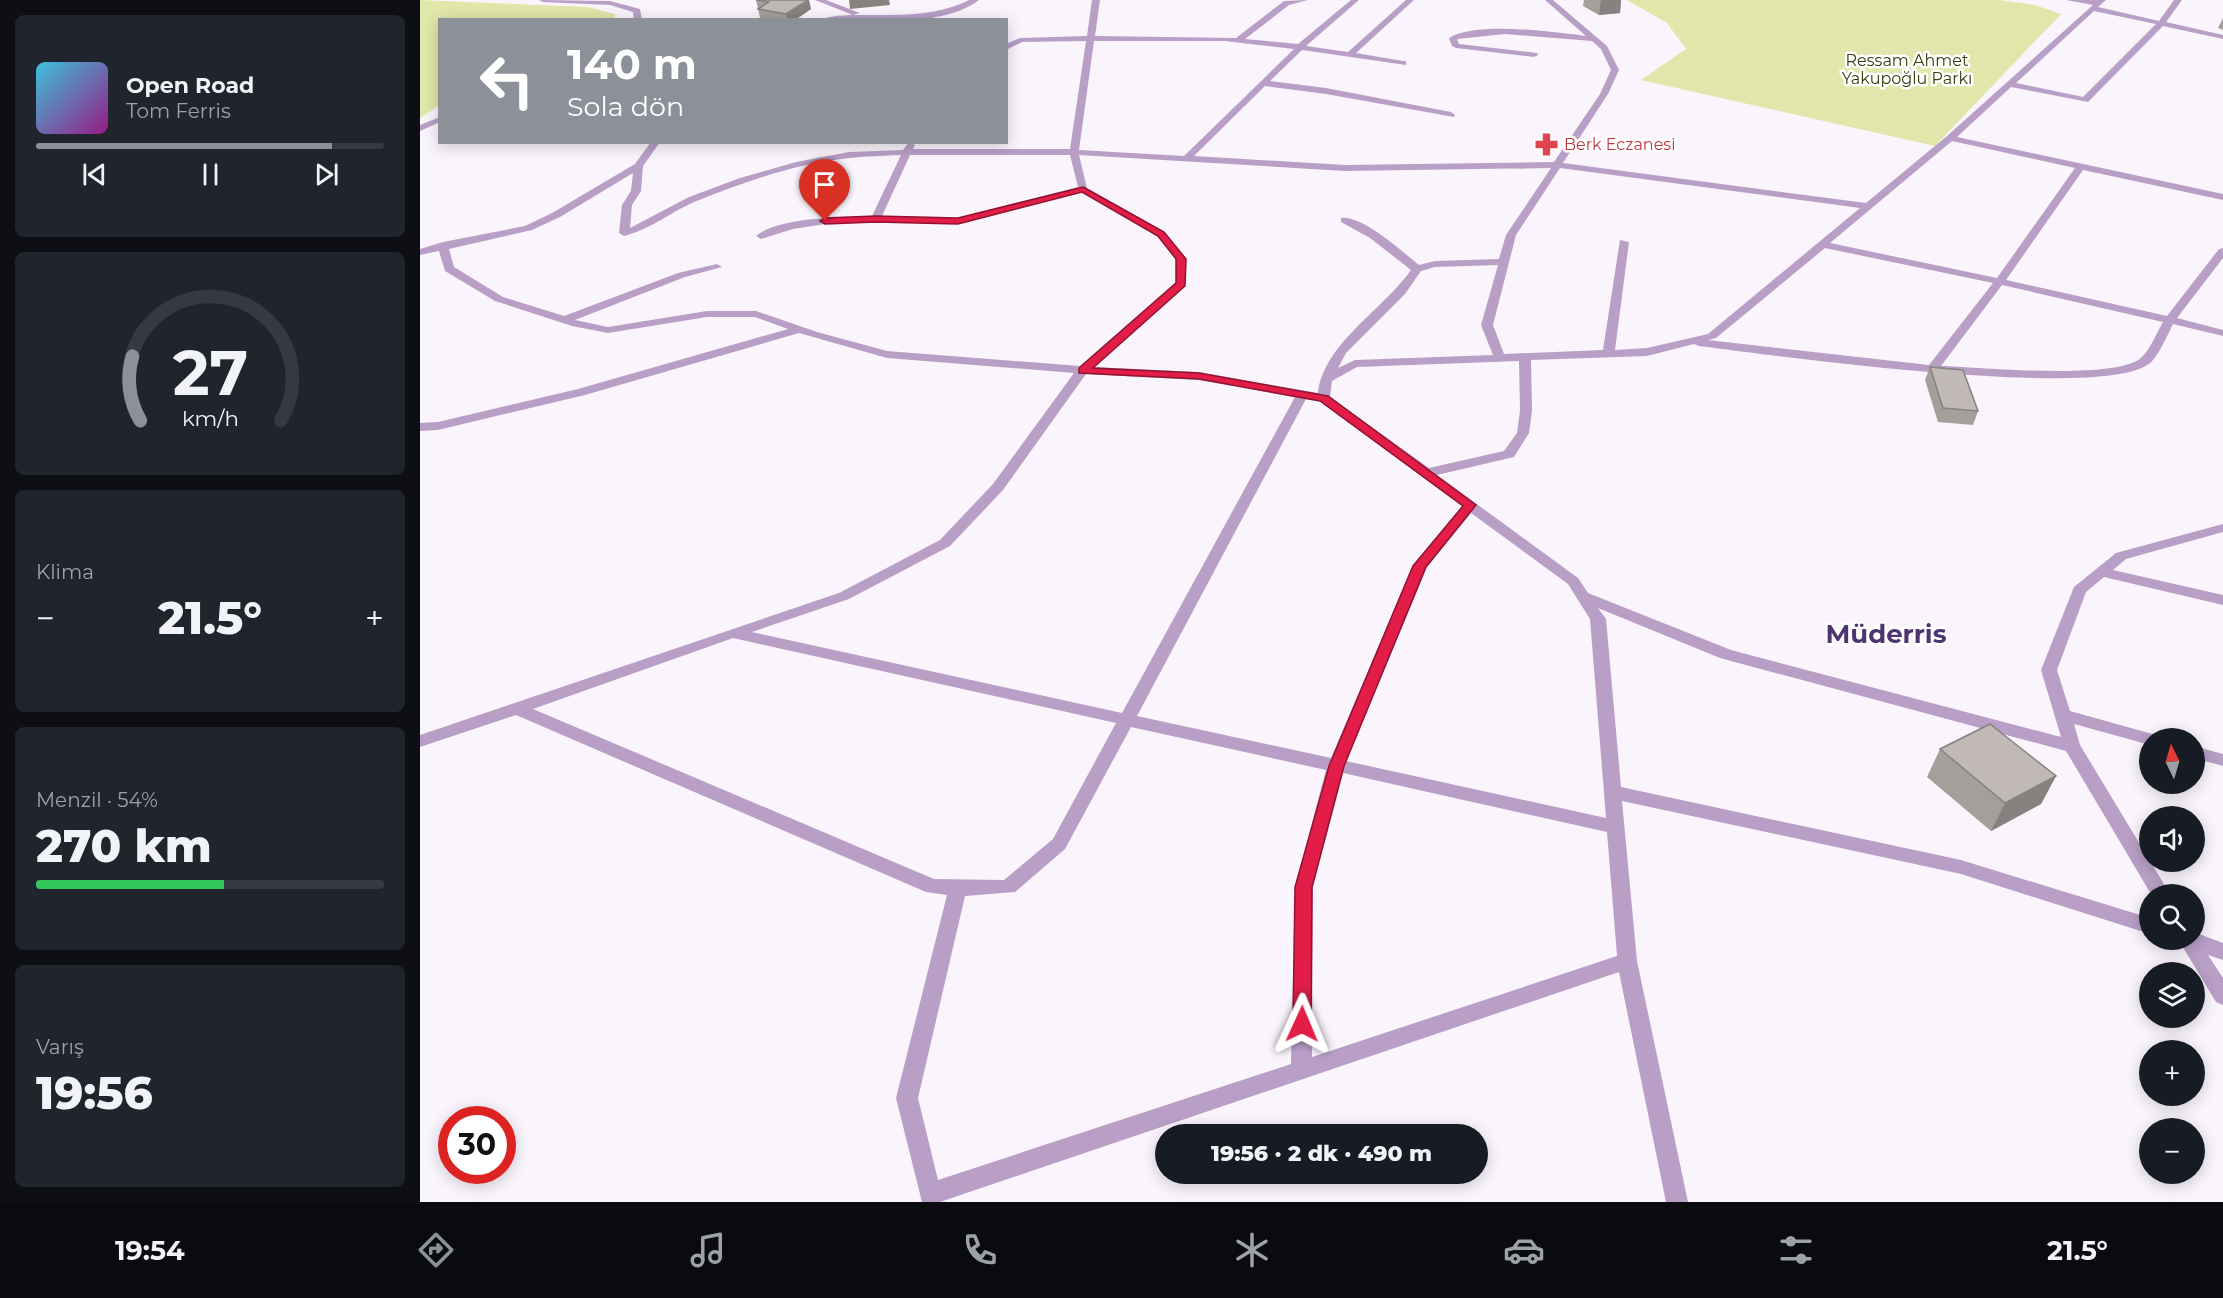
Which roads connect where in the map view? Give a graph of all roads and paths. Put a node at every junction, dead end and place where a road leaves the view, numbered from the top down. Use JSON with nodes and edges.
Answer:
{"nodes":[{"id":1,"x":543,"y":0,"type":"edge"},
{"id":2,"x":638,"y":0,"type":"edge"},
{"id":3,"x":819,"y":0,"type":"edge"},
{"id":4,"x":975,"y":0,"type":"edge"},
{"id":5,"x":1095,"y":0,"type":"edge"},
{"id":6,"x":1304,"y":0,"type":"edge"},
{"id":7,"x":1355,"y":0,"type":"edge"},
{"id":8,"x":1410,"y":0,"type":"edge"},
{"id":9,"x":1549,"y":0,"type":"edge"},
{"id":10,"x":2070,"y":0,"type":"edge"},
{"id":11,"x":2178,"y":0,"type":"edge"},
{"id":12,"x":2098,"y":4,"type":"edge"},
{"id":13,"x":621,"y":6,"type":"junction"},
{"id":14,"x":864,"y":16,"type":"junction"},
{"id":15,"x":638,"y":18,"type":"edge"},
{"id":16,"x":844,"y":18,"type":"edge"},
{"id":17,"x":2160,"y":25,"type":"junction"},
{"id":18,"x":2223,"y":37,"type":"edge"},
{"id":19,"x":1090,"y":39,"type":"junction"},
{"id":20,"x":1593,"y":39,"type":"junction"},
{"id":21,"x":1237,"y":41,"type":"junction"},
{"id":22,"x":1008,"y":47,"type":"edge"},
{"id":23,"x":1300,"y":47,"type":"junction"},
{"id":24,"x":1349,"y":55,"type":"junction"},
{"id":25,"x":1534,"y":55,"type":"dead end"},
{"id":26,"x":1403,"y":63,"type":"dead end"},
{"id":27,"x":1263,"y":83,"type":"junction"},
{"id":28,"x":2009,"y":84,"type":"junction"},
{"id":29,"x":1451,"y":115,"type":"dead end"},
{"id":30,"x":438,"y":119,"type":"edge"},
{"id":31,"x":438,"y":127,"type":"edge"},
{"id":32,"x":420,"y":130,"type":"edge"},
{"id":33,"x":1950,"y":138,"type":"junction"},
{"id":34,"x":654,"y":146,"type":"edge"},
{"id":35,"x":910,"y":147,"type":"edge"},
{"id":36,"x":932,"y":147,"type":"edge"},
{"id":37,"x":1074,"y":152,"type":"junction"},
{"id":38,"x":1186,"y":159,"type":"junction"},
{"id":39,"x":1557,"y":165,"type":"junction"},
{"id":40,"x":638,"y":166,"type":"junction"},
{"id":41,"x":2081,"y":166,"type":"junction"},
{"id":42,"x":1083,"y":189,"type":"junction"},
{"id":43,"x":2223,"y":197,"type":"edge"},
{"id":44,"x":1868,"y":206,"type":"junction"},
{"id":45,"x":876,"y":219,"type":"junction"},
{"id":46,"x":1345,"y":220,"type":"dead end"},
{"id":47,"x":761,"y":236,"type":"dead end"},
{"id":48,"x":1624,"y":242,"type":"dead end"},
{"id":49,"x":1822,"y":244,"type":"junction"},
{"id":50,"x":443,"y":245,"type":"junction"},
{"id":51,"x":2223,"y":251,"type":"edge"},
{"id":52,"x":420,"y":252,"type":"edge"},
{"id":53,"x":1504,"y":262,"type":"junction"},
{"id":54,"x":717,"y":267,"type":"dead end"},
{"id":55,"x":1417,"y":269,"type":"junction"},
{"id":56,"x":2000,"y":281,"type":"junction"},
{"id":57,"x":564,"y":320,"type":"junction"},
{"id":58,"x":2170,"y":320,"type":"junction"},
{"id":59,"x":800,"y":330,"type":"junction"},
{"id":60,"x":2223,"y":333,"type":"edge"},
{"id":61,"x":1690,"y":342,"type":"junction"},
{"id":62,"x":1609,"y":353,"type":"junction"},
{"id":63,"x":1525,"y":357,"type":"junction"},
{"id":64,"x":1500,"y":358,"type":"junction"},
{"id":65,"x":1932,"y":369,"type":"junction"},
{"id":66,"x":1083,"y":370,"type":"junction"},
{"id":67,"x":1326,"y":379,"type":"junction"},
{"id":68,"x":1302,"y":394,"type":"junction"},
{"id":69,"x":1324,"y":399,"type":"junction"},
{"id":70,"x":420,"y":427,"type":"edge"},
{"id":71,"x":1426,"y":473,"type":"junction"},
{"id":72,"x":1470,"y":505,"type":"junction"},
{"id":73,"x":2223,"y":528,"type":"edge"},
{"id":74,"x":2101,"y":572,"type":"junction"},
{"id":75,"x":1583,"y":596,"type":"junction"},
{"id":76,"x":2223,"y":600,"type":"edge"},
{"id":77,"x":732,"y":633,"type":"junction"},
{"id":78,"x":517,"y":709,"type":"junction"},
{"id":79,"x":2063,"y":715,"type":"junction"},
{"id":80,"x":1126,"y":720,"type":"junction"},
{"id":81,"x":2139,"y":736,"type":"edge"},
{"id":82,"x":420,"y":741,"type":"edge"},
{"id":83,"x":2072,"y":746,"type":"junction"},
{"id":84,"x":2205,"y":755,"type":"edge"},
{"id":85,"x":2223,"y":760,"type":"edge"},
{"id":86,"x":1336,"y":766,"type":"junction"},
{"id":87,"x":1613,"y":792,"type":"junction"},
{"id":88,"x":1616,"y":827,"type":"junction"},
{"id":89,"x":2155,"y":884,"type":"edge"},
{"id":90,"x":958,"y":888,"type":"junction"},
{"id":91,"x":2139,"y":923,"type":"edge"},
{"id":92,"x":2205,"y":945,"type":"edge"},
{"id":93,"x":2196,"y":950,"type":"edge"},
{"id":94,"x":2223,"y":952,"type":"edge"},
{"id":95,"x":1627,"y":961,"type":"junction"},
{"id":96,"x":2223,"y":996,"type":"edge"},
{"id":97,"x":1302,"y":1070,"type":"junction"},
{"id":98,"x":1677,"y":1202,"type":"edge"}],
"edges":[{"from":1,"to":13,"type":"street"},
{"from":2,"to":13,"type":"street"},
{"from":3,"to":14,"type":"street"},
{"from":4,"to":14,"type":"street"},
{"from":5,"to":19,"type":"street"},
{"from":6,"to":21,"type":"street"},
{"from":7,"to":23,"type":"street"},
{"from":8,"to":24,"type":"street"},
{"from":9,"to":20,"type":"street"},
{"from":10,"to":12,"type":"street"},
{"from":11,"to":17,"type":"street"},
{"from":12,"to":17,"type":"street"},
{"from":12,"to":28,"type":"street"},
{"from":13,"to":15,"type":"street"},
{"from":14,"to":16,"type":"street"},
{"from":17,"to":18,"type":"street"},
{"from":17,"to":28,"type":"street"},
{"from":19,"to":21,"type":"street"},
{"from":19,"to":22,"type":"street"},
{"from":19,"to":37,"type":"street"},
{"from":20,"to":25,"type":"street"},
{"from":20,"to":39,"type":"street"},
{"from":21,"to":23,"type":"street"},
{"from":23,"to":24,"type":"street"},
{"from":23,"to":27,"type":"street"},
{"from":24,"to":26,"type":"street"},
{"from":27,"to":29,"type":"street"},
{"from":27,"to":38,"type":"street"},
{"from":28,"to":33,"type":"street"},
{"from":30,"to":32,"type":"street"},
{"from":31,"to":32,"type":"street"},
{"from":33,"to":41,"type":"street"},
{"from":33,"to":44,"type":"street"},
{"from":34,"to":40,"type":"street"},
{"from":35,"to":36,"type":"street"},
{"from":35,"to":40,"type":"street"},
{"from":35,"to":45,"type":"street"},
{"from":36,"to":37,"type":"street"},
{"from":37,"to":38,"type":"street"},
{"from":37,"to":42,"type":"street"},
{"from":38,"to":39,"type":"street"},
{"from":39,"to":44,"type":"street"},
{"from":39,"to":53,"type":"street"},
{"from":40,"to":50,"type":"street"},
{"from":41,"to":43,"type":"street"},
{"from":41,"to":56,"type":"street"},
{"from":42,"to":45,"type":"street"},
{"from":42,"to":66,"type":"street"},
{"from":44,"to":49,"type":"street"},
{"from":45,"to":47,"type":"street"},
{"from":46,"to":55,"type":"street"},
{"from":48,"to":62,"type":"street"},
{"from":49,"to":56,"type":"street"},
{"from":49,"to":61,"type":"street"},
{"from":50,"to":52,"type":"street"},
{"from":50,"to":57,"type":"street"},
{"from":51,"to":58,"type":"street"},
{"from":53,"to":55,"type":"street"},
{"from":53,"to":64,"type":"street"},
{"from":54,"to":57,"type":"street"},
{"from":55,"to":67,"type":"street"},
{"from":56,"to":58,"type":"street"},
{"from":56,"to":65,"type":"street"},
{"from":57,"to":59,"type":"street"},
{"from":58,"to":60,"type":"street"},
{"from":58,"to":65,"type":"street"},
{"from":59,"to":66,"type":"street"},
{"from":59,"to":70,"type":"street"},
{"from":61,"to":62,"type":"street"},
{"from":61,"to":65,"type":"street"},
{"from":62,"to":63,"type":"street"},
{"from":63,"to":64,"type":"street"},
{"from":63,"to":71,"type":"street"},
{"from":64,"to":67,"type":"street"},
{"from":66,"to":68,"type":"street"},
{"from":66,"to":77,"type":"street"},
{"from":67,"to":69,"type":"street"},
{"from":68,"to":69,"type":"street"},
{"from":68,"to":80,"type":"street"},
{"from":69,"to":71,"type":"street"},
{"from":71,"to":72,"type":"street"},
{"from":72,"to":75,"type":"street"},
{"from":72,"to":86,"type":"street"},
{"from":73,"to":74,"type":"street"},
{"from":74,"to":76,"type":"street"},
{"from":74,"to":79,"type":"street"},
{"from":75,"to":83,"type":"street"},
{"from":75,"to":87,"type":"street"},
{"from":77,"to":78,"type":"street"},
{"from":77,"to":80,"type":"street"},
{"from":78,"to":82,"type":"street"},
{"from":78,"to":90,"type":"street"},
{"from":79,"to":81,"type":"street"},
{"from":79,"to":83,"type":"street"},
{"from":80,"to":86,"type":"street"},
{"from":80,"to":90,"type":"street"},
{"from":83,"to":89,"type":"street"},
{"from":84,"to":85,"type":"street"},
{"from":86,"to":88,"type":"street"},
{"from":86,"to":97,"type":"street"},
{"from":87,"to":88,"type":"street"},
{"from":87,"to":91,"type":"street"},
{"from":88,"to":95,"type":"street"},
{"from":90,"to":97,"type":"street"},
{"from":92,"to":94,"type":"street"},
{"from":93,"to":96,"type":"street"},
{"from":95,"to":97,"type":"street"},
{"from":95,"to":98,"type":"street"}]}
